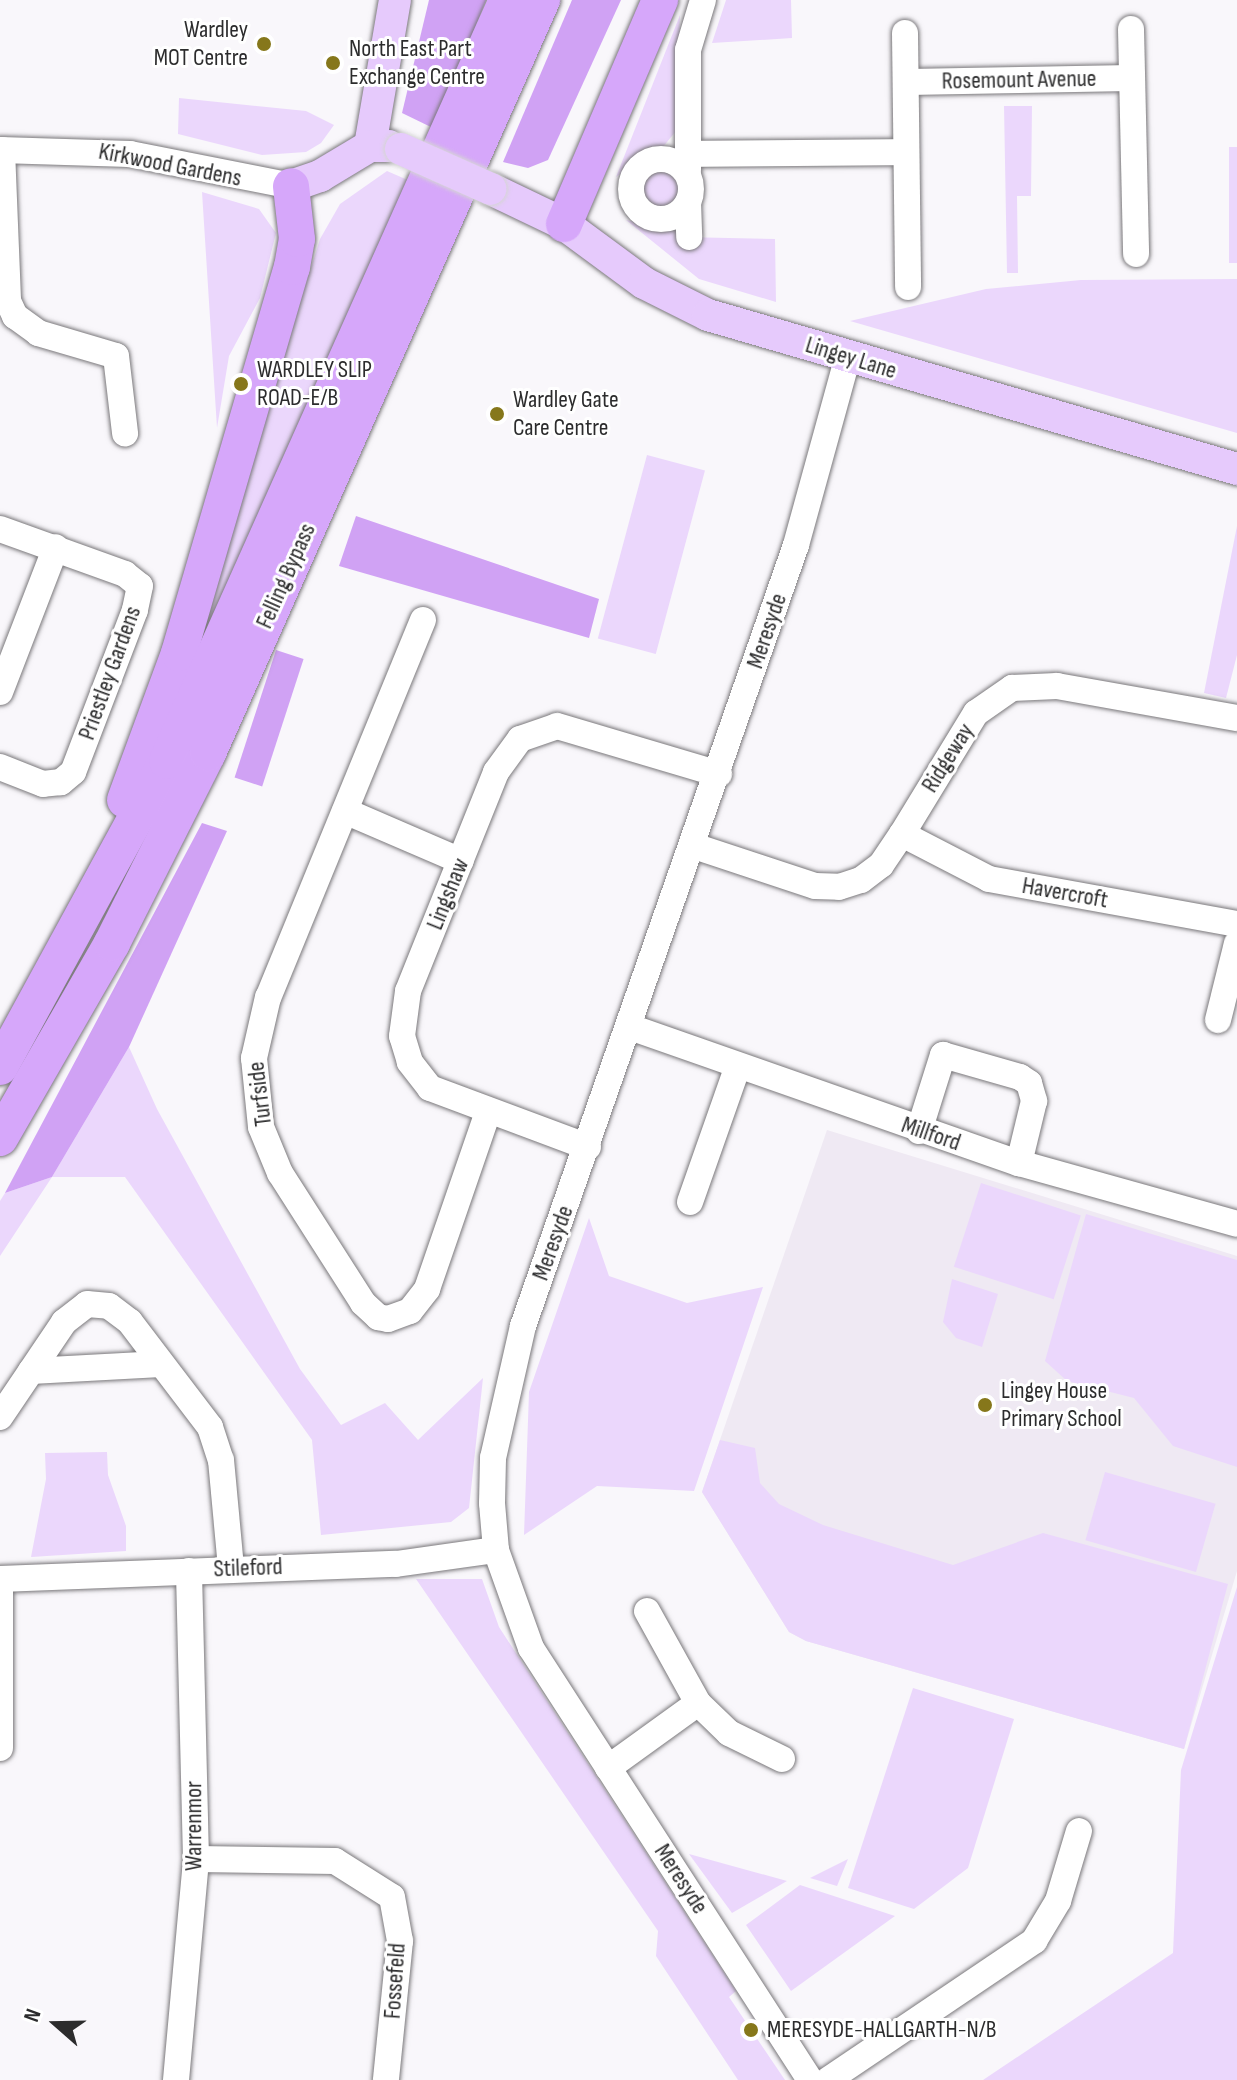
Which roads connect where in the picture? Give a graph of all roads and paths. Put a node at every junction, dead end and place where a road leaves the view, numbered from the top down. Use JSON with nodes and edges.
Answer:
{"nodes":[{"id":1,"x":395,"y":0,"type":"edge"},
{"id":2,"x":507,"y":0,"type":"edge"},
{"id":3,"x":542,"y":0,"type":"edge"},
{"id":4,"x":660,"y":0,"type":"edge"},
{"id":5,"x":703,"y":0,"type":"edge"},
{"id":6,"x":1131,"y":29,"type":"dead end"},
{"id":7,"x":905,"y":33,"type":"dead end"},
{"id":8,"x":1132,"y":78,"type":"junction"},
{"id":9,"x":907,"y":82,"type":"junction"},
{"id":10,"x":385,"y":147,"type":"junction"},
{"id":11,"x":1,"y":150,"type":"edge"},
{"id":12,"x":906,"y":152,"type":"junction"},
{"id":13,"x":688,"y":164,"type":"junction"},
{"id":14,"x":291,"y":186,"type":"junction"},
{"id":15,"x":688,"y":202,"type":"junction"},
{"id":16,"x":564,"y":224,"type":"junction"},
{"id":17,"x":689,"y":237,"type":"dead end"},
{"id":18,"x":1136,"y":254,"type":"dead end"},
{"id":19,"x":908,"y":287,"type":"dead end"},
{"id":20,"x":848,"y":356,"type":"junction"},
{"id":21,"x":125,"y":433,"type":"dead end"},
{"id":22,"x":1237,"y":469,"type":"edge"},
{"id":23,"x":0,"y":529,"type":"edge"},
{"id":24,"x":56,"y":547,"type":"junction"},
{"id":25,"x":423,"y":620,"type":"dead end"},
{"id":26,"x":0,"y":692,"type":"edge"},
{"id":27,"x":1237,"y":718,"type":"edge"},
{"id":28,"x":0,"y":767,"type":"edge"},
{"id":29,"x":719,"y":774,"type":"junction"},
{"id":30,"x":345,"y":811,"type":"junction"},
{"id":31,"x":902,"y":834,"type":"junction"},
{"id":32,"x":694,"y":846,"type":"junction"},
{"id":33,"x":461,"y":861,"type":"junction"},
{"id":34,"x":1237,"y":924,"type":"edge"},
{"id":35,"x":72,"y":940,"type":"junction"},
{"id":36,"x":1237,"y":943,"type":"edge"},
{"id":37,"x":1218,"y":1020,"type":"dead end"},
{"id":38,"x":630,"y":1027,"type":"junction"},
{"id":39,"x":738,"y":1066,"type":"junction"},
{"id":40,"x":0,"y":1067,"type":"edge"},
{"id":41,"x":488,"y":1112,"type":"junction"},
{"id":42,"x":919,"y":1131,"type":"junction"},
{"id":43,"x":0,"y":1138,"type":"edge"},
{"id":44,"x":588,"y":1147,"type":"junction"},
{"id":45,"x":1019,"y":1163,"type":"junction"},
{"id":46,"x":690,"y":1202,"type":"dead end"},
{"id":47,"x":1237,"y":1224,"type":"edge"},
{"id":48,"x":161,"y":1364,"type":"junction"},
{"id":49,"x":31,"y":1371,"type":"junction"},
{"id":50,"x":0,"y":1417,"type":"edge"},
{"id":51,"x":496,"y":1550,"type":"junction"},
{"id":52,"x":231,"y":1567,"type":"junction"},
{"id":53,"x":189,"y":1571,"type":"junction"},
{"id":54,"x":0,"y":1579,"type":"edge"},
{"id":55,"x":647,"y":1611,"type":"dead end"},
{"id":56,"x":698,"y":1703,"type":"junction"},
{"id":57,"x":0,"y":1748,"type":"edge"},
{"id":58,"x":782,"y":1759,"type":"dead end"},
{"id":59,"x":608,"y":1768,"type":"junction"},
{"id":60,"x":1079,"y":1831,"type":"dead end"},
{"id":61,"x":196,"y":1859,"type":"junction"},
{"id":62,"x":176,"y":2080,"type":"edge"},
{"id":63,"x":386,"y":2080,"type":"edge"},
{"id":64,"x":810,"y":2080,"type":"edge"},
{"id":65,"x":828,"y":2080,"type":"edge"}],
"edges":[{"from":1,"to":10,"type":"main road"},
{"from":2,"to":35,"type":"highway","name":"Felling Bypass"},
{"from":3,"to":43,"type":"highway","name":"Felling Bypass"},
{"from":4,"to":16,"type":"highway"},
{"from":5,"to":13,"type":"street"},
{"from":6,"to":8,"type":"street"},
{"from":7,"to":9,"type":"street","name":"Rosemount Avenue"},
{"from":8,"to":9,"type":"street","name":"Rosemount Avenue"},
{"from":8,"to":18,"type":"street"},
{"from":9,"to":12,"type":"street","name":"Rosemount Avenue"},
{"from":10,"to":14,"type":"main road"},
{"from":10,"to":16,"type":"main road","name":"Lingey Lane","bridge":true},
{"from":11,"to":14,"type":"street","name":"Kirkwood Gardens"},
{"from":11,"to":21,"type":"street"},
{"from":12,"to":13,"type":"street"},
{"from":12,"to":19,"type":"street","name":"Rosemount Avenue"},
{"from":13,"to":15,"type":"street"},
{"from":13,"to":15,"type":"street"},
{"from":14,"to":35,"type":"highway"},
{"from":15,"to":17,"type":"street"},
{"from":16,"to":20,"type":"main road","name":"Lingey Lane"},
{"from":20,"to":22,"type":"main road","name":"Lingey Lane"},
{"from":20,"to":29,"type":"street","name":"Meresyde"},
{"from":23,"to":24,"type":"street","name":"Priestley Gardens"},
{"from":24,"to":26,"type":"street"},
{"from":24,"to":28,"type":"street","name":"Priestley Gardens"},
{"from":25,"to":30,"type":"street","name":"Turfside"},
{"from":27,"to":31,"type":"street","name":"Ridgeway"},
{"from":29,"to":32,"type":"street","name":"Meresyde"},
{"from":29,"to":33,"type":"street","name":"Lingshaw"},
{"from":30,"to":33,"type":"street"},
{"from":30,"to":41,"type":"street","name":"Turfside"},
{"from":31,"to":32,"type":"street","name":"Ridgeway"},
{"from":31,"to":34,"type":"street","name":"Havercroft"},
{"from":32,"to":38,"type":"street","name":"Meresyde"},
{"from":33,"to":41,"type":"street","name":"Lingshaw"},
{"from":35,"to":40,"type":"highway","name":"Felling Bypass"},
{"from":36,"to":37,"type":"street"},
{"from":38,"to":39,"type":"street","name":"Millford"},
{"from":38,"to":44,"type":"street","name":"Meresyde"},
{"from":39,"to":42,"type":"street","name":"Millford"},
{"from":39,"to":46,"type":"street"},
{"from":41,"to":44,"type":"street","name":"Lingshaw"},
{"from":42,"to":45,"type":"street","name":"Millford"},
{"from":42,"to":45,"type":"street"},
{"from":44,"to":51,"type":"street","name":"Meresyde"},
{"from":45,"to":47,"type":"street","name":"Millford"},
{"from":48,"to":49,"type":"street"},
{"from":48,"to":49,"type":"street"},
{"from":48,"to":52,"type":"street"},
{"from":49,"to":50,"type":"street"},
{"from":51,"to":52,"type":"street","name":"Stileford"},
{"from":51,"to":59,"type":"street","name":"Meresyde"},
{"from":52,"to":53,"type":"street","name":"Stileford"},
{"from":53,"to":54,"type":"street","name":"Stileford"},
{"from":53,"to":61,"type":"street","name":"Warrenmor"},
{"from":54,"to":57,"type":"street"},
{"from":55,"to":56,"type":"street"},
{"from":56,"to":58,"type":"street"},
{"from":56,"to":59,"type":"street"},
{"from":59,"to":64,"type":"street","name":"Meresyde"},
{"from":60,"to":65,"type":"street"},
{"from":61,"to":62,"type":"street","name":"Warrenmor"},
{"from":61,"to":63,"type":"street","name":"Fossefeld"}]}
